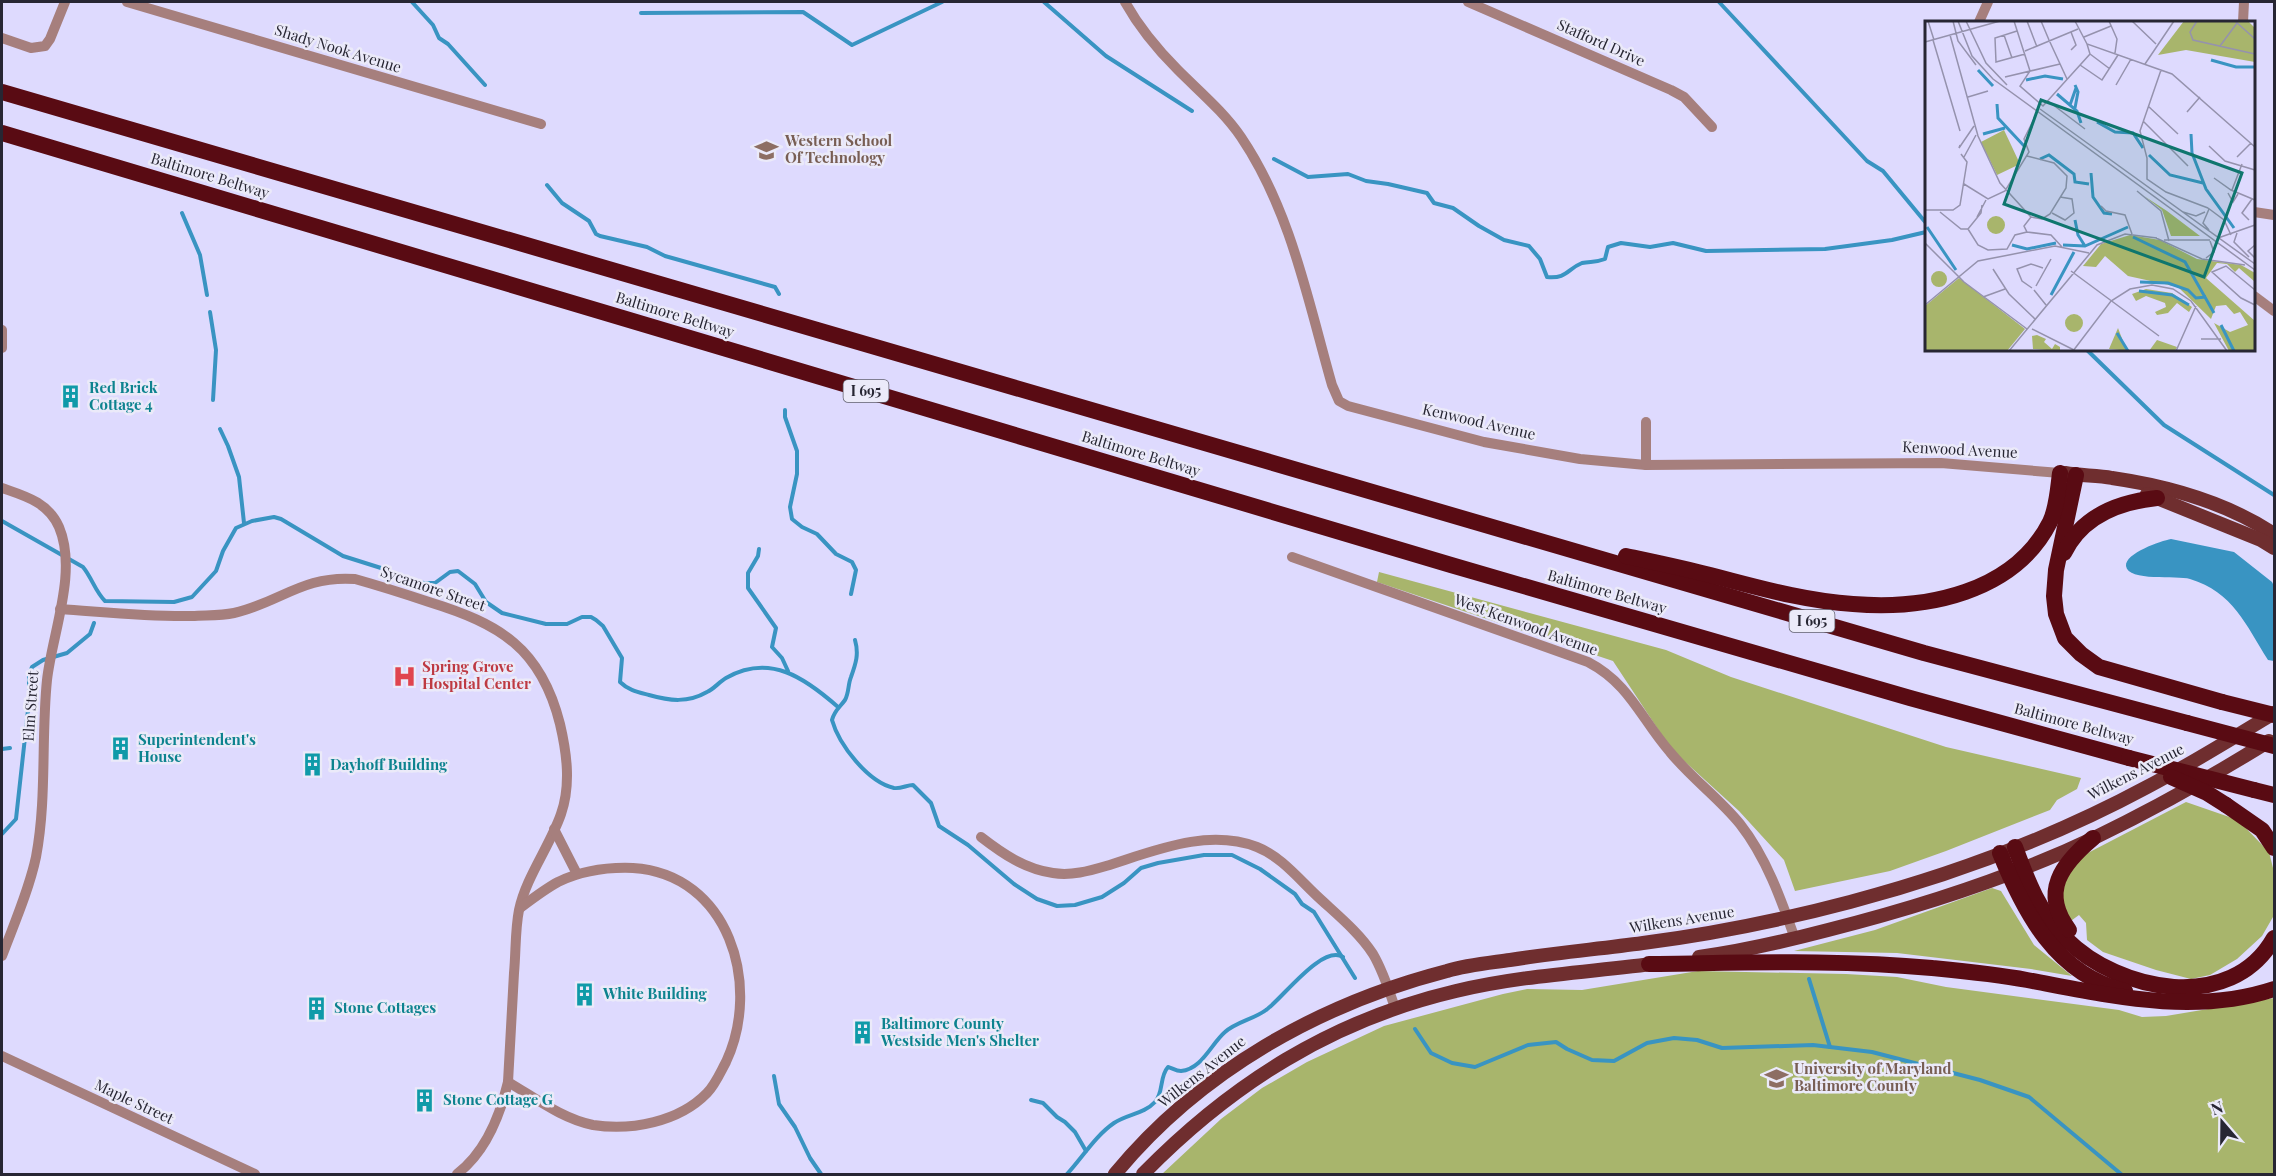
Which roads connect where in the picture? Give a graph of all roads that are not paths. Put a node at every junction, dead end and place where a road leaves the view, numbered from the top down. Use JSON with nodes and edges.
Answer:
{"nodes":[{"id":1,"x":65,"y":2,"type":"edge"},
{"id":2,"x":127,"y":2,"type":"edge"},
{"id":3,"x":1125,"y":2,"type":"edge"},
{"id":4,"x":1468,"y":2,"type":"edge"},
{"id":5,"x":1988,"y":2,"type":"edge"},
{"id":6,"x":2244,"y":2,"type":"edge"},
{"id":7,"x":1979,"y":21,"type":"edge"},
{"id":8,"x":2243,"y":21,"type":"edge"},
{"id":9,"x":2,"y":38,"type":"edge"},
{"id":10,"x":2,"y":92,"type":"edge"},
{"id":11,"x":541,"y":124,"type":"dead end"},
{"id":12,"x":1712,"y":127,"type":"dead end"},
{"id":13,"x":2,"y":133,"type":"edge"},
{"id":14,"x":2255,"y":213,"type":"edge"},
{"id":15,"x":2274,"y":215,"type":"edge"},
{"id":16,"x":2255,"y":297,"type":"edge"},
{"id":17,"x":2274,"y":311,"type":"edge"},
{"id":18,"x":2,"y":330,"type":"edge"},
{"id":19,"x":2,"y":348,"type":"edge"},
{"id":20,"x":1646,"y":422,"type":"dead end"},
{"id":21,"x":1646,"y":465,"type":"junction"},
{"id":22,"x":2068,"y":474,"type":"junction"},
{"id":23,"x":2,"y":488,"type":"edge"},
{"id":24,"x":2157,"y":498,"type":"junction"},
{"id":25,"x":1466,"y":520,"type":"junction"},
{"id":26,"x":2274,"y":534,"type":"edge"},
{"id":27,"x":2261,"y":540,"type":"junction"},
{"id":28,"x":2274,"y":548,"type":"edge"},
{"id":29,"x":2274,"y":553,"type":"edge"},
{"id":30,"x":1292,"y":557,"type":"dead end"},
{"id":31,"x":2056,"y":570,"type":"junction"},
{"id":32,"x":60,"y":609,"type":"junction"},
{"id":33,"x":2274,"y":703,"type":"edge"},
{"id":34,"x":2274,"y":714,"type":"edge"},
{"id":35,"x":2274,"y":738,"type":"edge"},
{"id":36,"x":2274,"y":746,"type":"edge"},
{"id":37,"x":2208,"y":753,"type":"junction"},
{"id":38,"x":2129,"y":758,"type":"junction"},
{"id":39,"x":2274,"y":795,"type":"edge"},
{"id":40,"x":554,"y":829,"type":"junction"},
{"id":41,"x":981,"y":837,"type":"dead end"},
{"id":42,"x":2094,"y":838,"type":"junction"},
{"id":43,"x":2274,"y":848,"type":"edge"},
{"id":44,"x":2007,"y":850,"type":"junction"},
{"id":45,"x":2015,"y":871,"type":"junction"},
{"id":46,"x":577,"y":874,"type":"junction"},
{"id":47,"x":520,"y":908,"type":"junction"},
{"id":48,"x":1788,"y":918,"type":"junction"},
{"id":49,"x":2274,"y":938,"type":"edge"},
{"id":50,"x":1795,"y":939,"type":"junction"},
{"id":51,"x":2,"y":956,"type":"edge"},
{"id":52,"x":1649,"y":964,"type":"junction"},
{"id":53,"x":1388,"y":988,"type":"junction"},
{"id":54,"x":2274,"y":989,"type":"edge"},
{"id":55,"x":2167,"y":994,"type":"junction"},
{"id":56,"x":1395,"y":1008,"type":"junction"},
{"id":57,"x":2,"y":1056,"type":"edge"},
{"id":58,"x":508,"y":1082,"type":"junction"},
{"id":59,"x":255,"y":1174,"type":"edge"},
{"id":60,"x":457,"y":1174,"type":"edge"},
{"id":61,"x":1115,"y":1174,"type":"edge"},
{"id":62,"x":1143,"y":1174,"type":"edge"}],
"edges":[{"from":1,"to":9,"type":"street"},
{"from":2,"to":11,"type":"street","name":"Shady Nook Avenue"},
{"from":3,"to":21,"type":"street","name":"Kenwood Avenue"},
{"from":4,"to":12,"type":"street","name":"Stafford Drive"},
{"from":5,"to":7,"type":"street"},
{"from":6,"to":8,"type":"street"},
{"from":10,"to":25,"type":"highway","name":"Baltimore Beltway","number":"I 695"},
{"from":13,"to":38,"type":"highway","name":"Baltimore Beltway","number":"I 695"},
{"from":14,"to":15,"type":"street"},
{"from":16,"to":17,"type":"street"},
{"from":18,"to":19,"type":"street"},
{"from":20,"to":21,"type":"street"},
{"from":21,"to":22,"type":"street","name":"Kenwood Avenue"},
{"from":22,"to":24,"type":"main road","name":"Kenwood Avenue"},
{"from":22,"to":25,"type":"highway"},
{"from":22,"to":26,"type":"main road","name":"Kenwood Avenue"},
{"from":22,"to":31,"type":"highway"},
{"from":23,"to":32,"type":"street","name":"Elm Street"},
{"from":24,"to":27,"type":"main road","name":"Kenwood Avenue"},
{"from":24,"to":31,"type":"highway"},
{"from":25,"to":36,"type":"highway","name":"Baltimore Beltway","number":"I 695","bridge":true},
{"from":27,"to":28,"type":"main road","name":"Kenwood Avenue"},
{"from":27,"to":29,"type":"main road"},
{"from":30,"to":48,"type":"street","name":"West Kenwood Avenue"},
{"from":31,"to":34,"type":"highway","bridge":true},
{"from":32,"to":40,"type":"street","name":"Sycamore Street"},
{"from":32,"to":51,"type":"street","name":"Elm Street"},
{"from":33,"to":37,"type":"main road"},
{"from":34,"to":37,"type":"main road","name":"Wilkens Avenue"},
{"from":35,"to":42,"type":"main road"},
{"from":37,"to":44,"type":"main road","name":"Wilkens Avenue"},
{"from":38,"to":39,"type":"highway","name":"Baltimore Beltway","number":"I 695","bridge":true},
{"from":38,"to":43,"type":"highway","bridge":true},
{"from":40,"to":46,"type":"street"},
{"from":40,"to":47,"type":"street","name":"Sycamore Street"},
{"from":41,"to":53,"type":"street"},
{"from":42,"to":45,"type":"main road"},
{"from":42,"to":55,"type":"highway"},
{"from":44,"to":45,"type":"highway"},
{"from":44,"to":48,"type":"main road","name":"Wilkens Avenue"},
{"from":45,"to":50,"type":"main road"},
{"from":45,"to":55,"type":"highway"},
{"from":46,"to":47,"type":"street"},
{"from":46,"to":58,"type":"street"},
{"from":47,"to":58,"type":"street","name":"Sycamore Street"},
{"from":48,"to":50,"type":"street","name":"West Kenwood Avenue"},
{"from":48,"to":53,"type":"main road","name":"Wilkens Avenue"},
{"from":49,"to":55,"type":"highway"},
{"from":50,"to":52,"type":"main road"},
{"from":52,"to":55,"type":"highway"},
{"from":52,"to":56,"type":"main road"},
{"from":53,"to":56,"type":"street"},
{"from":53,"to":61,"type":"main road","name":"Wilkens Avenue"},
{"from":54,"to":55,"type":"highway"},
{"from":56,"to":62,"type":"main road"},
{"from":57,"to":59,"type":"street","name":"Maple Street"},
{"from":58,"to":60,"type":"street","name":"Sycamore Street"}]}
